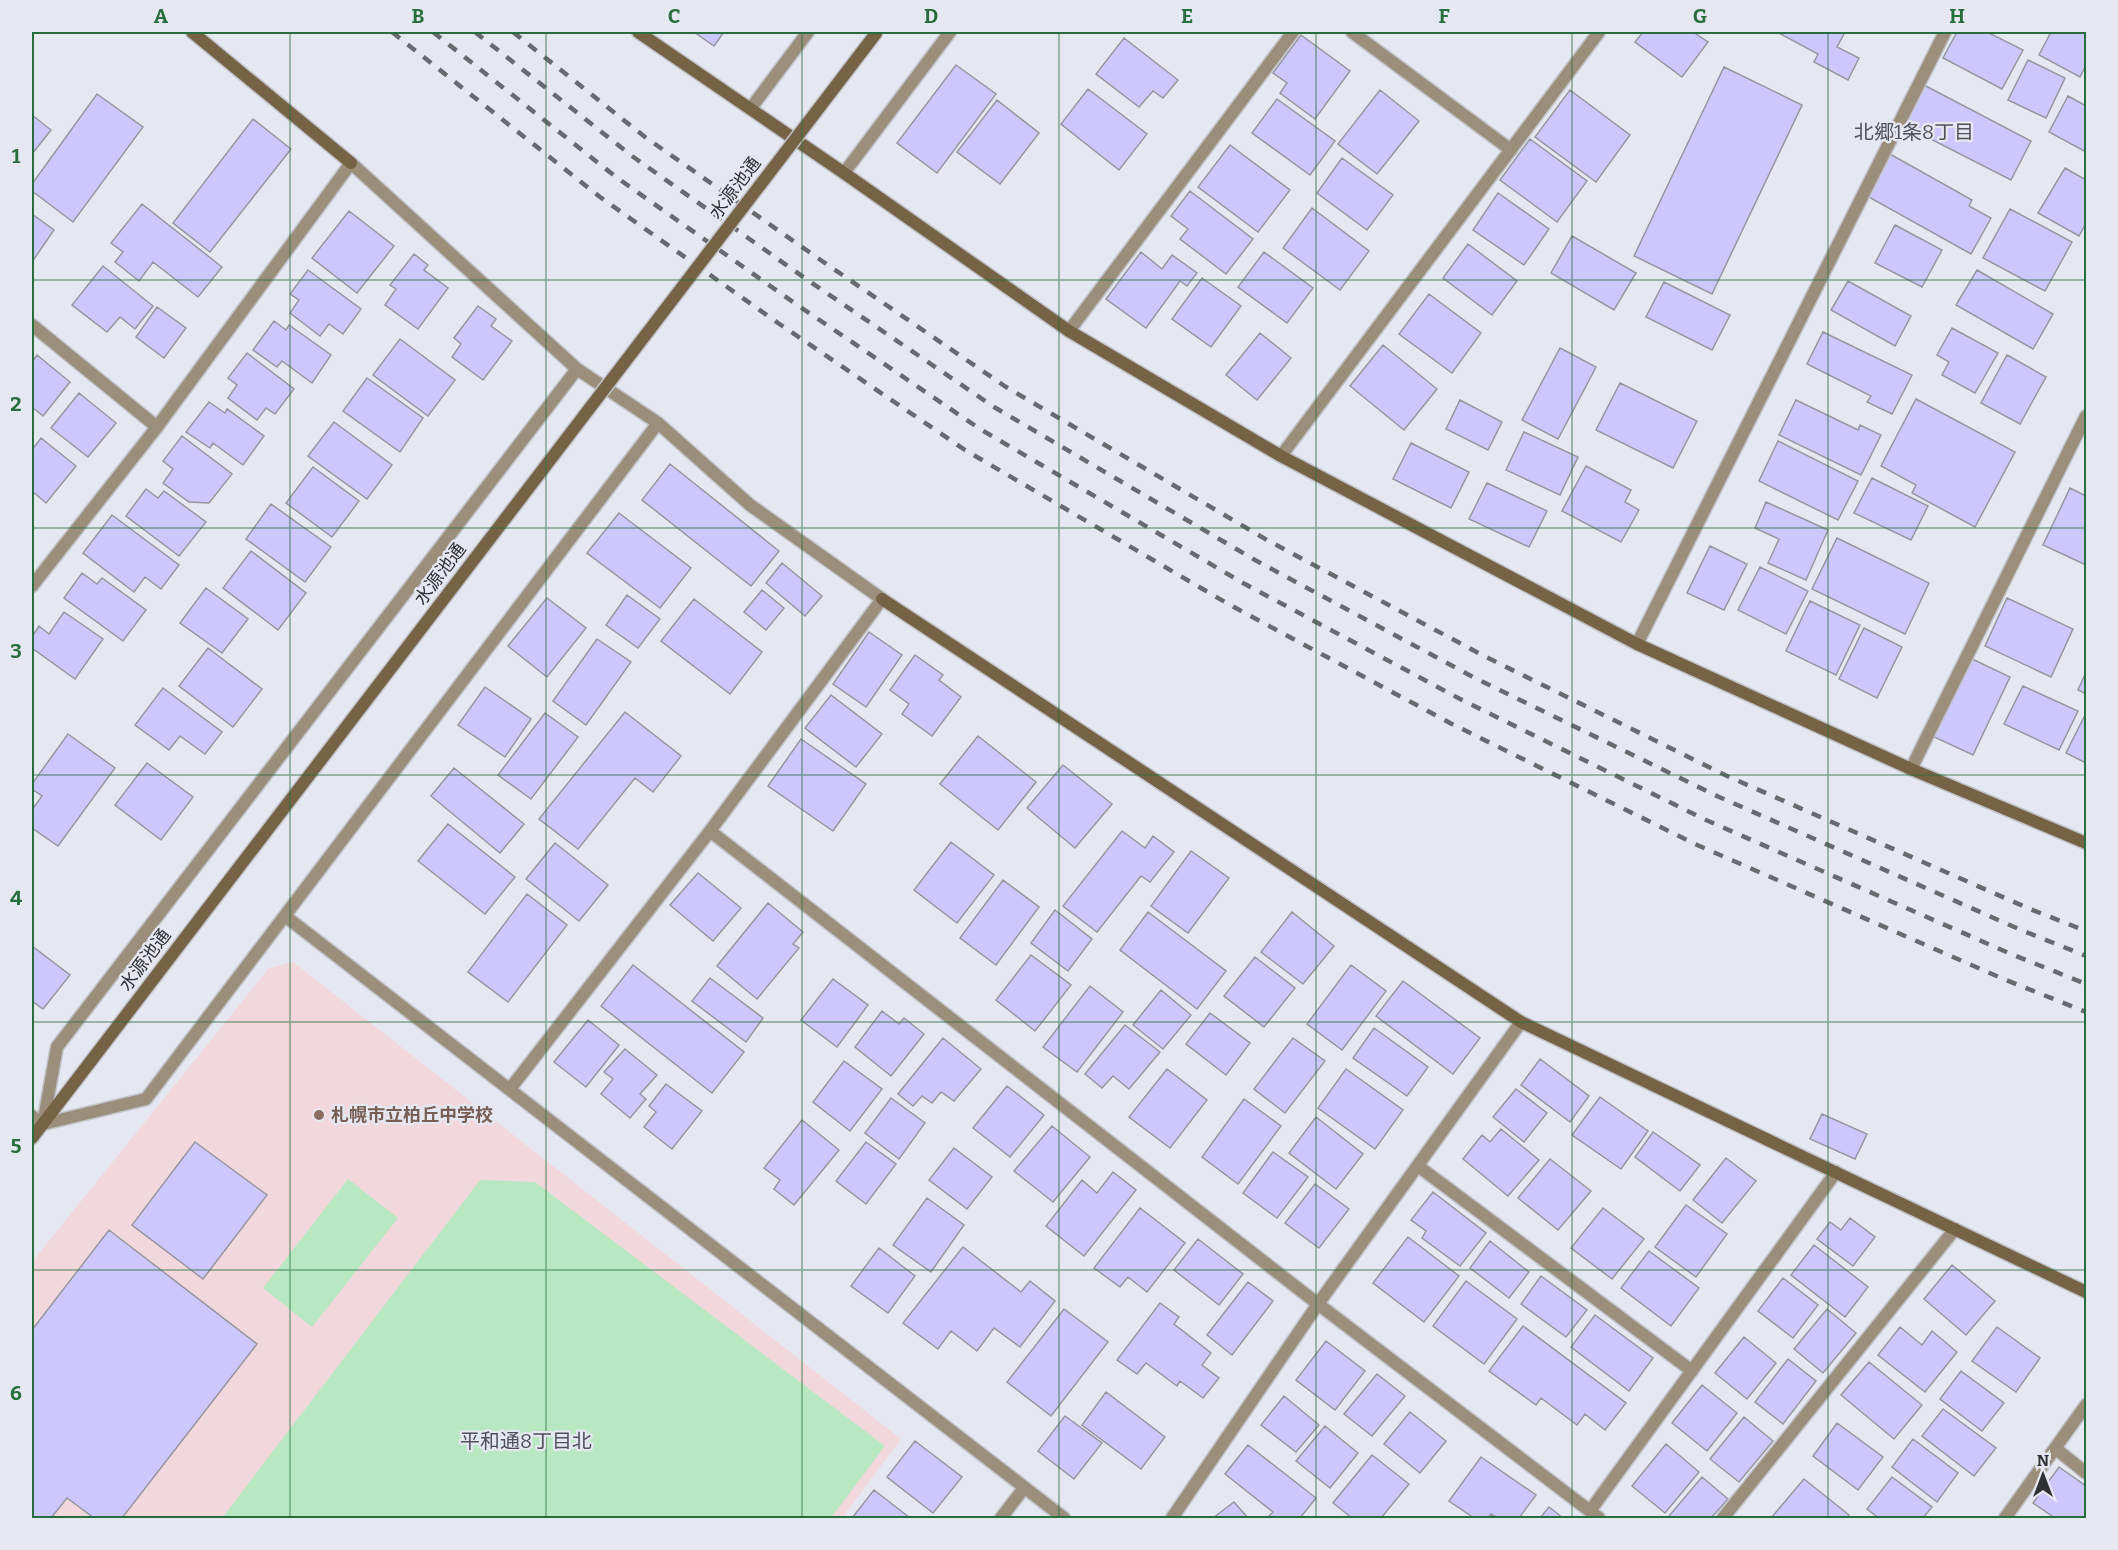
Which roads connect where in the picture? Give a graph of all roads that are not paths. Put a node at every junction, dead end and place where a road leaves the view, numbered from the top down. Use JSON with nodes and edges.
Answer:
{"nodes":[{"id":1,"x":192,"y":32,"type":"edge"},
{"id":2,"x":638,"y":32,"type":"edge"},
{"id":3,"x":808,"y":32,"type":"edge"},
{"id":4,"x":877,"y":32,"type":"edge"},
{"id":5,"x":950,"y":32,"type":"edge"},
{"id":6,"x":1293,"y":32,"type":"edge"},
{"id":7,"x":1352,"y":32,"type":"edge"},
{"id":8,"x":1599,"y":32,"type":"edge"},
{"id":9,"x":1945,"y":32,"type":"edge"},
{"id":10,"x":751,"y":108,"type":"junction"},
{"id":11,"x":1511,"y":150,"type":"junction"},
{"id":12,"x":351,"y":162,"type":"junction"},
{"id":13,"x":844,"y":173,"type":"junction"},
{"id":14,"x":32,"y":325,"type":"edge"},
{"id":15,"x":1069,"y":331,"type":"junction"},
{"id":16,"x":577,"y":369,"type":"junction"},
{"id":17,"x":2086,"y":416,"type":"edge"},
{"id":18,"x":658,"y":423,"type":"junction"},
{"id":19,"x":157,"y":427,"type":"junction"},
{"id":20,"x":1281,"y":456,"type":"junction"},
{"id":21,"x":32,"y":586,"type":"edge"},
{"id":22,"x":882,"y":599,"type":"junction"},
{"id":23,"x":1636,"y":644,"type":"junction"},
{"id":24,"x":1911,"y":769,"type":"junction"},
{"id":25,"x":711,"y":831,"type":"junction"},
{"id":26,"x":2086,"y":843,"type":"edge"},
{"id":27,"x":285,"y":916,"type":"junction"},
{"id":28,"x":1521,"y":1022,"type":"junction"},
{"id":29,"x":510,"y":1089,"type":"junction"},
{"id":30,"x":32,"y":1116,"type":"edge"},
{"id":31,"x":43,"y":1124,"type":"junction"},
{"id":32,"x":32,"y":1138,"type":"edge"},
{"id":33,"x":1418,"y":1166,"type":"junction"},
{"id":34,"x":1836,"y":1172,"type":"junction"},
{"id":35,"x":1955,"y":1229,"type":"junction"},
{"id":36,"x":2086,"y":1292,"type":"edge"},
{"id":37,"x":1318,"y":1304,"type":"junction"},
{"id":38,"x":1692,"y":1371,"type":"junction"},
{"id":39,"x":2086,"y":1404,"type":"edge"},
{"id":40,"x":2055,"y":1448,"type":"junction"},
{"id":41,"x":2086,"y":1473,"type":"edge"},
{"id":42,"x":1024,"y":1488,"type":"junction"},
{"id":43,"x":1595,"y":1515,"type":"edge"},
{"id":44,"x":1001,"y":1518,"type":"edge"},
{"id":45,"x":1065,"y":1518,"type":"edge"},
{"id":46,"x":1172,"y":1518,"type":"edge"},
{"id":47,"x":1723,"y":1518,"type":"edge"},
{"id":48,"x":2005,"y":1518,"type":"edge"}],
"edges":[{"from":1,"to":12,"type":"street"},
{"from":2,"to":10,"type":"street"},
{"from":3,"to":10,"type":"street"},
{"from":4,"to":31,"type":"street","name":"水源池通","bridge":true},
{"from":5,"to":13,"type":"street"},
{"from":6,"to":15,"type":"street"},
{"from":7,"to":11,"type":"street"},
{"from":8,"to":11,"type":"street"},
{"from":9,"to":23,"type":"street"},
{"from":10,"to":13,"type":"street"},
{"from":11,"to":20,"type":"street"},
{"from":12,"to":16,"type":"street"},
{"from":12,"to":19,"type":"street"},
{"from":13,"to":15,"type":"street"},
{"from":14,"to":19,"type":"street"},
{"from":15,"to":20,"type":"street"},
{"from":16,"to":18,"type":"street"},
{"from":16,"to":31,"type":"street"},
{"from":17,"to":24,"type":"street"},
{"from":18,"to":22,"type":"street"},
{"from":18,"to":27,"type":"street"},
{"from":19,"to":21,"type":"street"},
{"from":20,"to":23,"type":"street"},
{"from":22,"to":25,"type":"street"},
{"from":22,"to":28,"type":"street"},
{"from":23,"to":24,"type":"street"},
{"from":24,"to":26,"type":"street"},
{"from":25,"to":29,"type":"street"},
{"from":25,"to":37,"type":"street"},
{"from":27,"to":29,"type":"street"},
{"from":27,"to":31,"type":"street"},
{"from":28,"to":33,"type":"street"},
{"from":28,"to":34,"type":"street"},
{"from":29,"to":42,"type":"street"},
{"from":30,"to":31,"type":"street"},
{"from":31,"to":32,"type":"street","name":"水源池通"},
{"from":33,"to":37,"type":"street"},
{"from":33,"to":38,"type":"street"},
{"from":34,"to":35,"type":"street"},
{"from":34,"to":38,"type":"street"},
{"from":35,"to":36,"type":"street"},
{"from":35,"to":47,"type":"street"},
{"from":37,"to":43,"type":"street"},
{"from":37,"to":46,"type":"street"},
{"from":38,"to":43,"type":"street"},
{"from":39,"to":40,"type":"street"},
{"from":40,"to":41,"type":"street"},
{"from":40,"to":48,"type":"street"},
{"from":42,"to":44,"type":"street"},
{"from":42,"to":45,"type":"street"}]}
